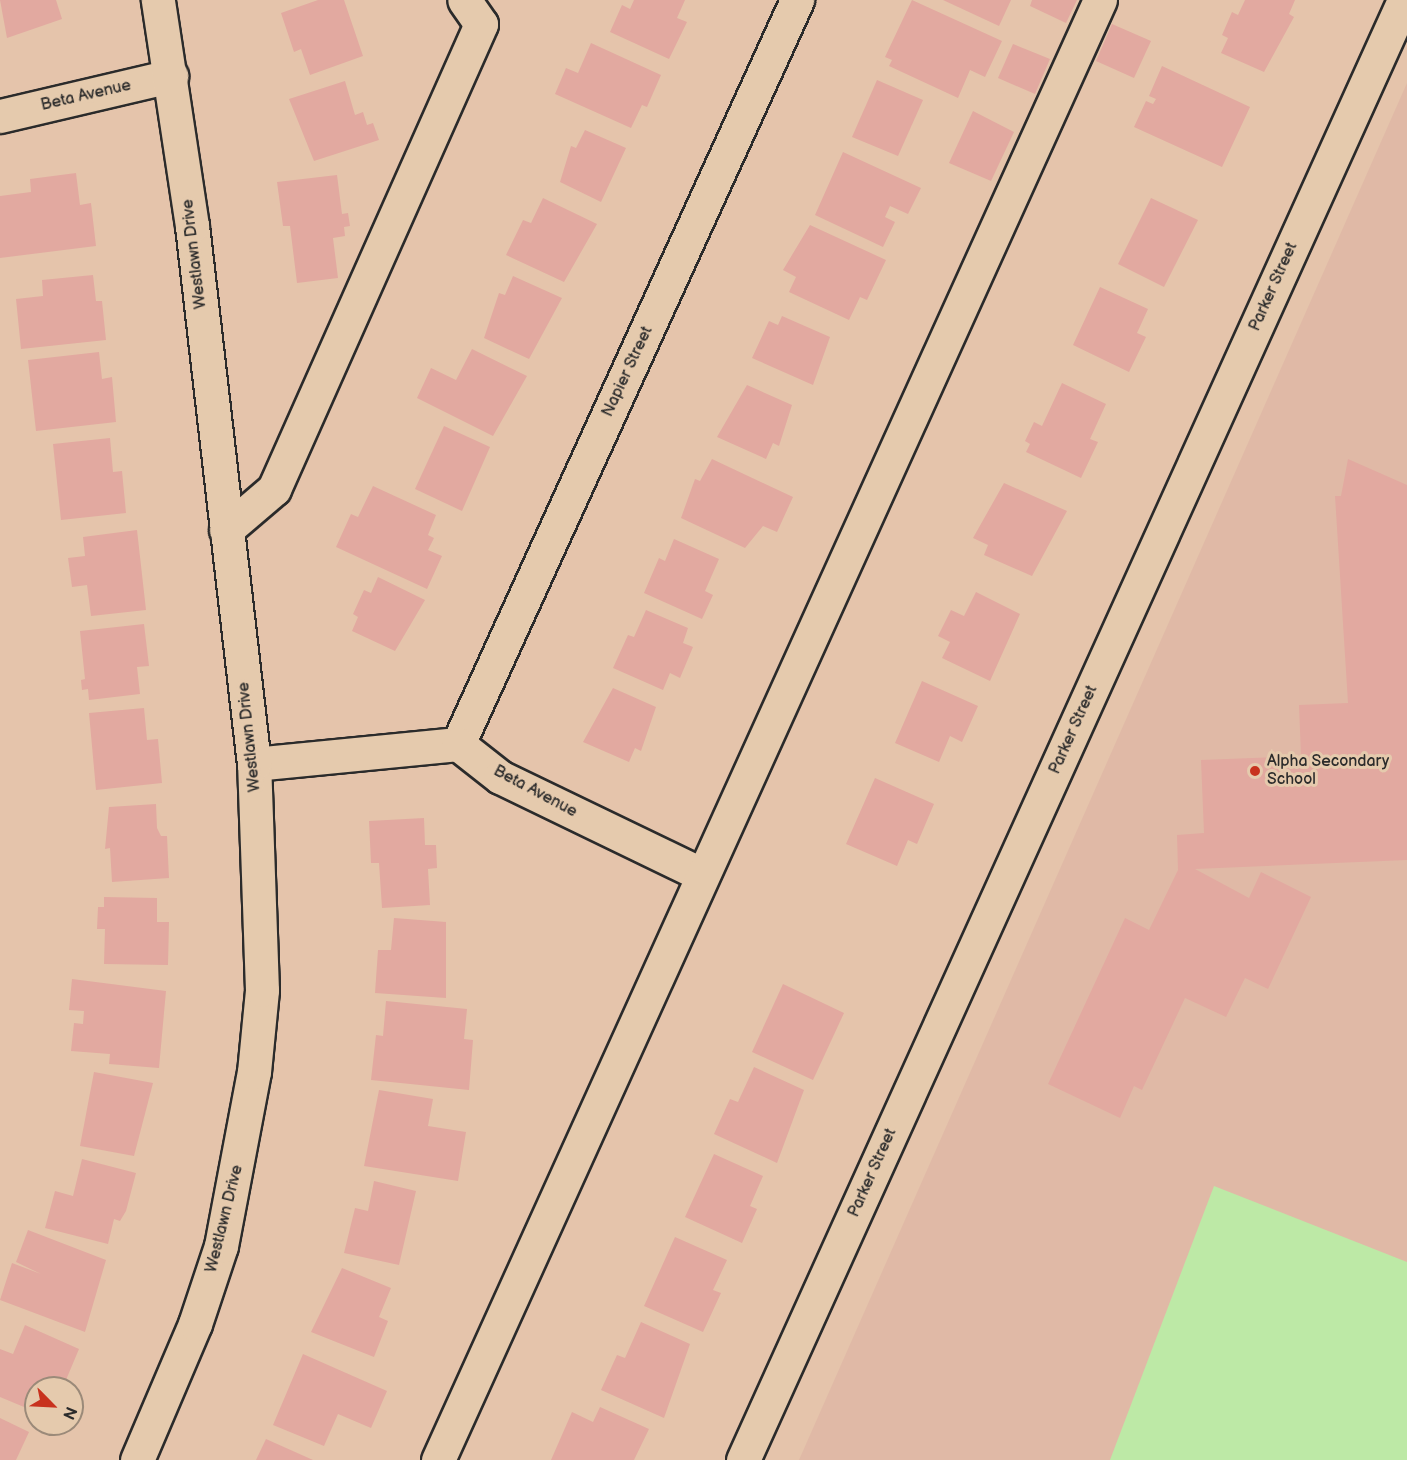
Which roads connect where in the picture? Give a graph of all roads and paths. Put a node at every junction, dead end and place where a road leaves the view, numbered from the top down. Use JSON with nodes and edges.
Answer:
{"nodes":[{"id":1,"x":158,"y":0,"type":"edge"},
{"id":2,"x":798,"y":0,"type":"edge"},
{"id":3,"x":1100,"y":0,"type":"edge"},
{"id":4,"x":1404,"y":0,"type":"edge"},
{"id":5,"x":479,"y":8,"type":"edge"},
{"id":6,"x":171,"y":76,"type":"junction"},
{"id":7,"x":0,"y":116,"type":"edge"},
{"id":8,"x":226,"y":530,"type":"junction"},
{"id":9,"x":458,"y":744,"type":"junction"},
{"id":10,"x":254,"y":764,"type":"junction"},
{"id":11,"x":703,"y":875,"type":"junction"},
{"id":12,"x":137,"y":1460,"type":"edge"},
{"id":13,"x":438,"y":1460,"type":"edge"},
{"id":14,"x":743,"y":1460,"type":"edge"}],
"edges":[{"from":1,"to":6,"type":"street","name":"Westlawn Drive"},
{"from":2,"to":9,"type":"street","name":"Napier Street"},
{"from":3,"to":11,"type":"street"},
{"from":4,"to":14,"type":"street","name":"Parker Street"},
{"from":5,"to":8,"type":"street"},
{"from":6,"to":7,"type":"street","name":"Beta Avenue"},
{"from":6,"to":8,"type":"street","name":"Westlawn Drive"},
{"from":8,"to":10,"type":"street","name":"Westlawn Drive"},
{"from":9,"to":10,"type":"street"},
{"from":9,"to":11,"type":"street","name":"Beta Avenue"},
{"from":10,"to":12,"type":"street","name":"Westlawn Drive"},
{"from":11,"to":13,"type":"street"}]}
